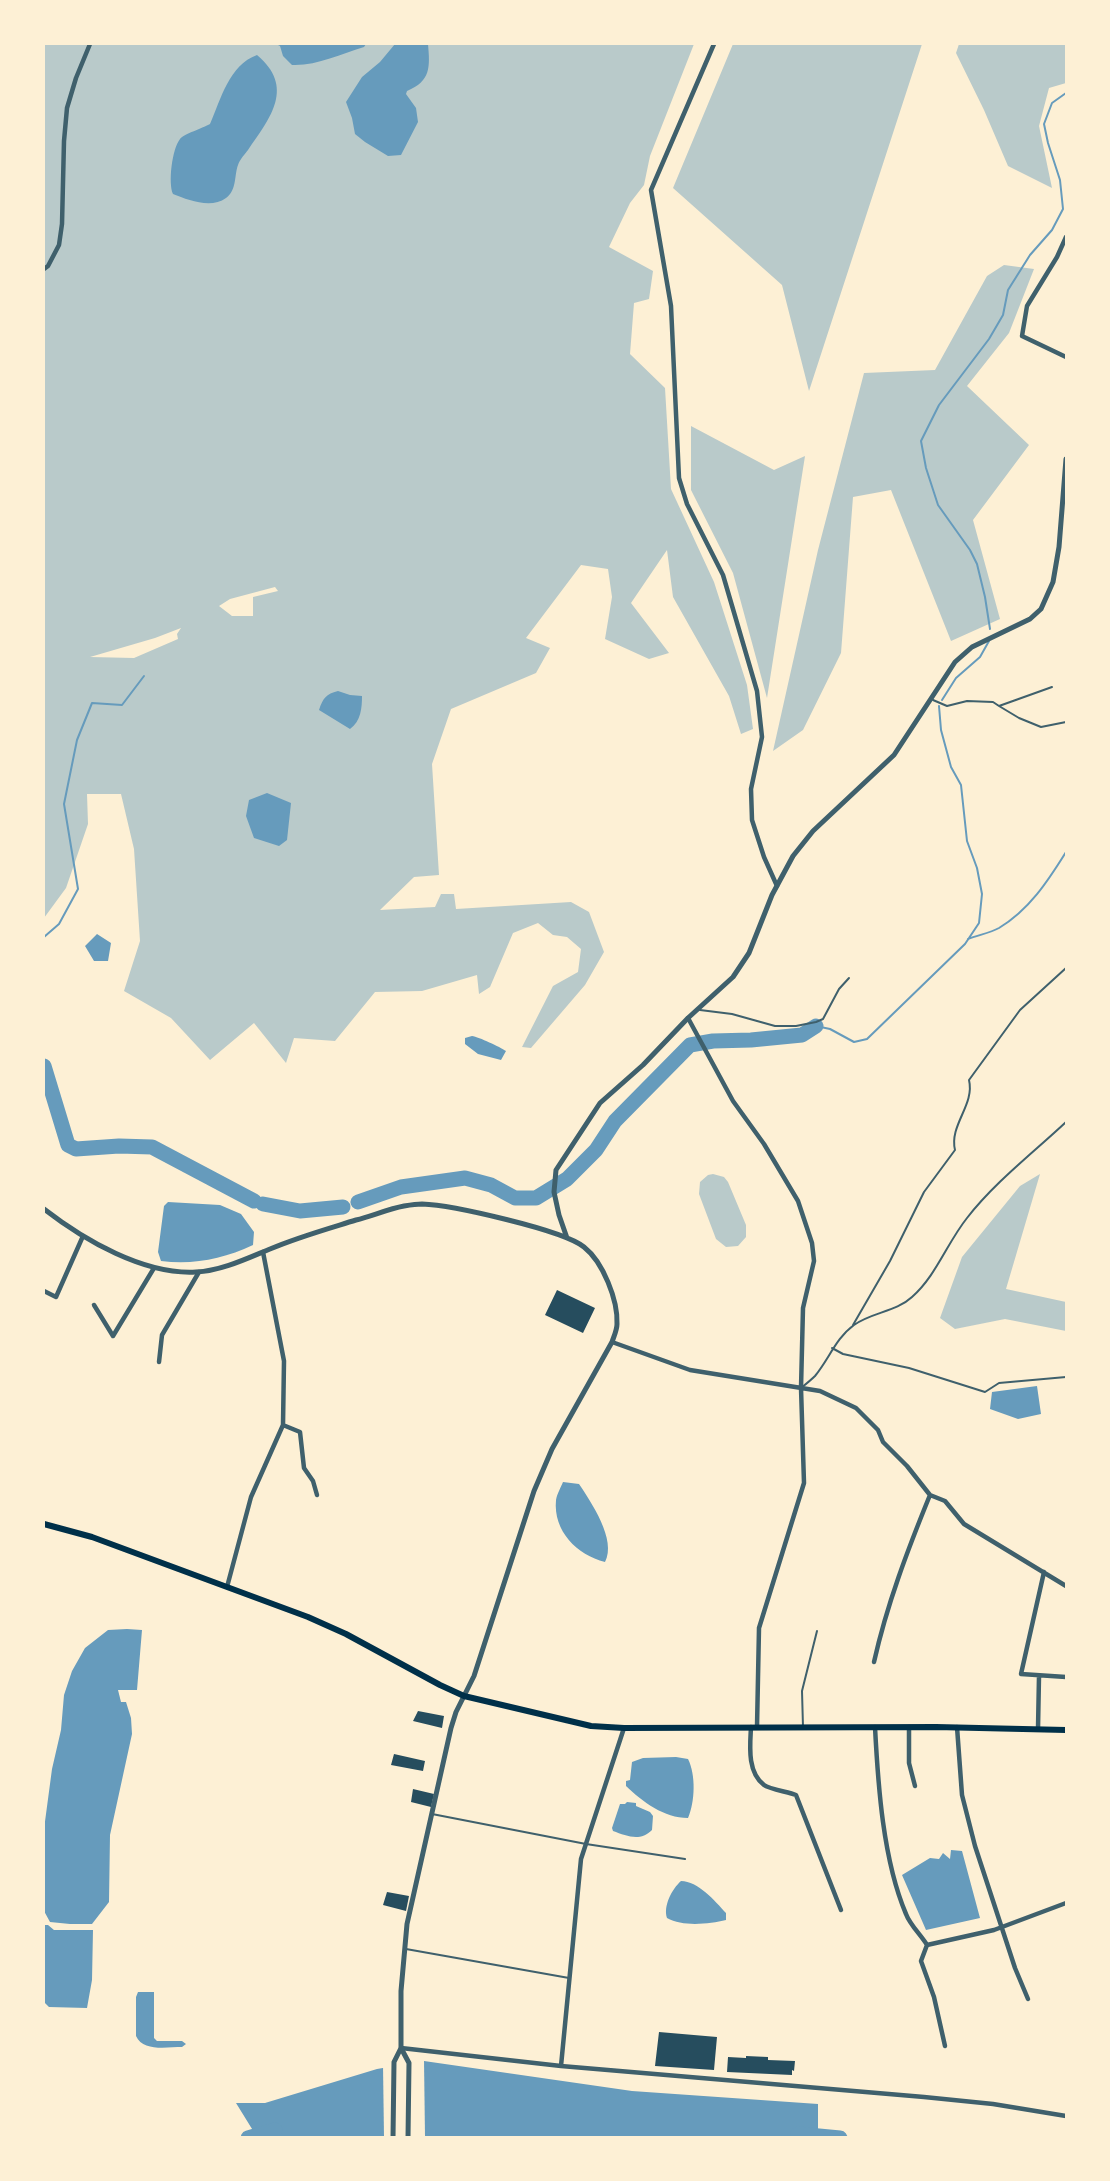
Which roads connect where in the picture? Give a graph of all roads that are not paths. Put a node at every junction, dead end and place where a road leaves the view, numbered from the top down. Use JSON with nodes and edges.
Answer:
{"nodes":[{"id":1,"x":90,"y":44,"type":"edge"},
{"id":2,"x":714,"y":44,"type":"edge"},
{"id":3,"x":1066,"y":237,"type":"edge"},
{"id":4,"x":44,"y":268,"type":"edge"},
{"id":5,"x":1066,"y":357,"type":"edge"},
{"id":6,"x":1066,"y":459,"type":"edge"},
{"id":7,"x":1052,"y":687,"type":"dead end"},
{"id":8,"x":930,"y":699,"type":"junction"},
{"id":9,"x":999,"y":706,"type":"junction"},
{"id":10,"x":1066,"y":722,"type":"edge"},
{"id":11,"x":777,"y":886,"type":"junction"},
{"id":12,"x":1066,"y":968,"type":"edge"},
{"id":13,"x":849,"y":978,"type":"dead end"},
{"id":14,"x":698,"y":1009,"type":"junction"},
{"id":15,"x":688,"y":1018,"type":"junction"},
{"id":16,"x":1066,"y":1122,"type":"edge"},
{"id":17,"x":44,"y":1209,"type":"edge"},
{"id":18,"x":83,"y":1236,"type":"junction"},
{"id":19,"x":567,"y":1238,"type":"junction"},
{"id":20,"x":263,"y":1252,"type":"junction"},
{"id":21,"x":154,"y":1268,"type":"junction"},
{"id":22,"x":199,"y":1272,"type":"junction"},
{"id":23,"x":44,"y":1291,"type":"edge"},
{"id":24,"x":94,"y":1305,"type":"dead end"},
{"id":25,"x":853,"y":1325,"type":"junction"},
{"id":26,"x":612,"y":1342,"type":"junction"},
{"id":27,"x":832,"y":1348,"type":"junction"},
{"id":28,"x":159,"y":1362,"type":"dead end"},
{"id":29,"x":1066,"y":1377,"type":"edge"},
{"id":30,"x":801,"y":1388,"type":"junction"},
{"id":31,"x":284,"y":1425,"type":"junction"},
{"id":32,"x":317,"y":1495,"type":"dead end"},
{"id":33,"x":930,"y":1495,"type":"junction"},
{"id":34,"x":44,"y":1524,"type":"edge"},
{"id":35,"x":1044,"y":1572,"type":"junction"},
{"id":36,"x":1066,"y":1586,"type":"edge"},
{"id":37,"x":227,"y":1587,"type":"junction"},
{"id":38,"x":817,"y":1631,"type":"dead end"},
{"id":39,"x":874,"y":1662,"type":"dead end"},
{"id":40,"x":1040,"y":1676,"type":"junction"},
{"id":41,"x":1066,"y":1677,"type":"edge"},
{"id":42,"x":464,"y":1695,"type":"junction"},
{"id":43,"x":754,"y":1727,"type":"junction"},
{"id":44,"x":803,"y":1727,"type":"junction"},
{"id":45,"x":875,"y":1727,"type":"junction"},
{"id":46,"x":909,"y":1727,"type":"junction"},
{"id":47,"x":957,"y":1727,"type":"junction"},
{"id":48,"x":624,"y":1728,"type":"junction"},
{"id":49,"x":1038,"y":1729,"type":"junction"},
{"id":50,"x":1066,"y":1730,"type":"edge"},
{"id":51,"x":915,"y":1786,"type":"dead end"},
{"id":52,"x":432,"y":1814,"type":"junction"},
{"id":53,"x":586,"y":1844,"type":"junction"},
{"id":54,"x":685,"y":1859,"type":"dead end"},
{"id":55,"x":1066,"y":1903,"type":"edge"},
{"id":56,"x":841,"y":1910,"type":"dead end"},
{"id":57,"x":1002,"y":1927,"type":"junction"},
{"id":58,"x":927,"y":1945,"type":"junction"},
{"id":59,"x":403,"y":1949,"type":"junction"},
{"id":60,"x":569,"y":1978,"type":"junction"},
{"id":61,"x":1028,"y":1999,"type":"dead end"},
{"id":62,"x":945,"y":2046,"type":"dead end"},
{"id":63,"x":401,"y":2048,"type":"junction"},
{"id":64,"x":561,"y":2066,"type":"junction"},
{"id":65,"x":1066,"y":2116,"type":"edge"},
{"id":66,"x":393,"y":2138,"type":"edge"},
{"id":67,"x":408,"y":2138,"type":"edge"}],
"edges":[{"from":1,"to":4,"type":"street"},
{"from":2,"to":11,"type":"street"},
{"from":3,"to":5,"type":"street"},
{"from":6,"to":8,"type":"street"},
{"from":7,"to":9,"type":"lane"},
{"from":8,"to":9,"type":"lane"},
{"from":8,"to":11,"type":"street"},
{"from":9,"to":10,"type":"lane"},
{"from":11,"to":14,"type":"street"},
{"from":12,"to":25,"type":"lane"},
{"from":13,"to":14,"type":"lane"},
{"from":14,"to":15,"type":"street"},
{"from":15,"to":19,"type":"street"},
{"from":15,"to":30,"type":"street"},
{"from":16,"to":25,"type":"lane"},
{"from":17,"to":18,"type":"street"},
{"from":18,"to":21,"type":"street"},
{"from":18,"to":23,"type":"street"},
{"from":19,"to":20,"type":"street"},
{"from":19,"to":26,"type":"street"},
{"from":20,"to":22,"type":"street"},
{"from":20,"to":31,"type":"street"},
{"from":21,"to":22,"type":"street"},
{"from":21,"to":24,"type":"street"},
{"from":22,"to":28,"type":"street"},
{"from":25,"to":27,"type":"lane"},
{"from":26,"to":30,"type":"street"},
{"from":26,"to":42,"type":"street"},
{"from":27,"to":29,"type":"lane"},
{"from":27,"to":30,"type":"lane"},
{"from":30,"to":33,"type":"street"},
{"from":30,"to":43,"type":"street"},
{"from":31,"to":32,"type":"street"},
{"from":31,"to":37,"type":"street"},
{"from":33,"to":35,"type":"street"},
{"from":33,"to":39,"type":"street"},
{"from":34,"to":37,"type":"main road"},
{"from":35,"to":36,"type":"street"},
{"from":35,"to":40,"type":"street"},
{"from":37,"to":42,"type":"main road"},
{"from":38,"to":44,"type":"lane"},
{"from":40,"to":41,"type":"street"},
{"from":40,"to":49,"type":"street"},
{"from":42,"to":48,"type":"main road"},
{"from":42,"to":52,"type":"street"},
{"from":43,"to":44,"type":"main road"},
{"from":43,"to":48,"type":"main road"},
{"from":43,"to":56,"type":"street"},
{"from":44,"to":45,"type":"main road"},
{"from":45,"to":46,"type":"main road"},
{"from":45,"to":58,"type":"street"},
{"from":46,"to":47,"type":"main road"},
{"from":46,"to":51,"type":"street"},
{"from":47,"to":49,"type":"main road"},
{"from":47,"to":57,"type":"street"},
{"from":48,"to":53,"type":"street"},
{"from":49,"to":50,"type":"main road"},
{"from":52,"to":53,"type":"lane"},
{"from":52,"to":59,"type":"street"},
{"from":53,"to":54,"type":"lane"},
{"from":53,"to":60,"type":"street"},
{"from":55,"to":57,"type":"street"},
{"from":57,"to":58,"type":"street"},
{"from":57,"to":61,"type":"street"},
{"from":58,"to":62,"type":"street"},
{"from":59,"to":60,"type":"lane"},
{"from":59,"to":63,"type":"street"},
{"from":60,"to":64,"type":"street"},
{"from":63,"to":64,"type":"street"},
{"from":63,"to":66,"type":"street"},
{"from":63,"to":67,"type":"street"},
{"from":64,"to":65,"type":"street"}]}
